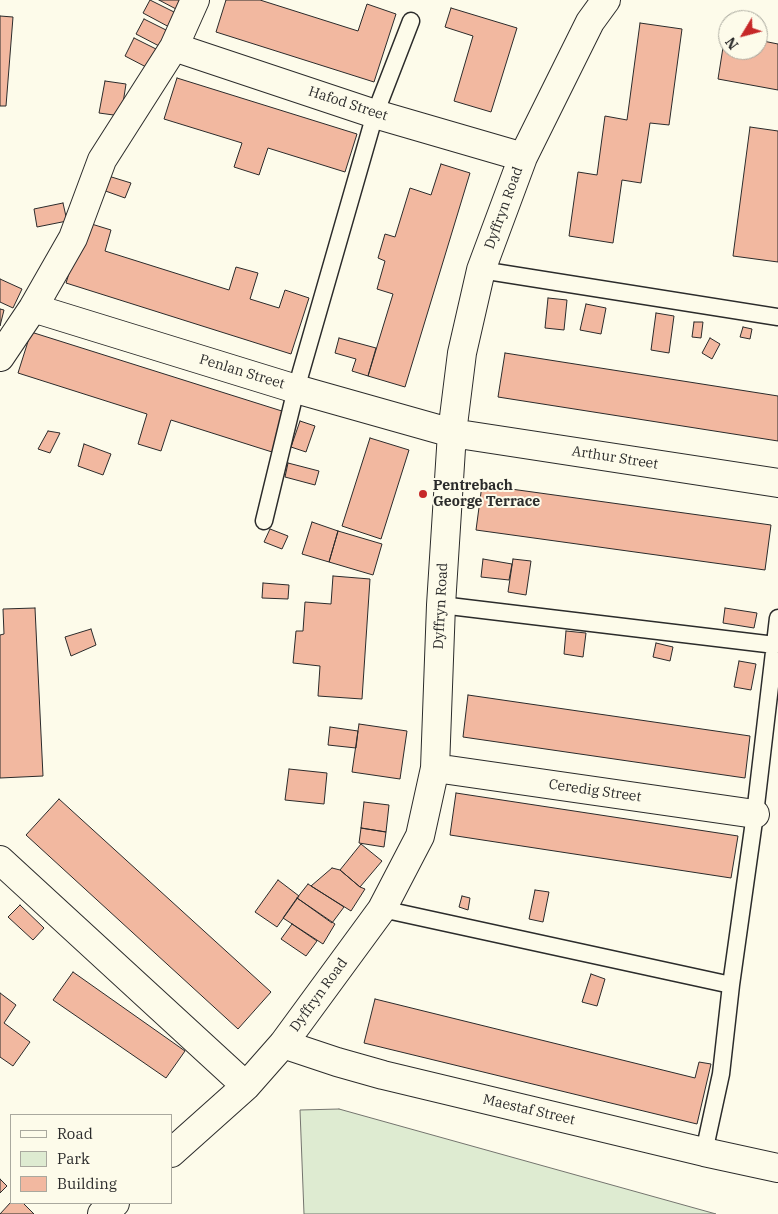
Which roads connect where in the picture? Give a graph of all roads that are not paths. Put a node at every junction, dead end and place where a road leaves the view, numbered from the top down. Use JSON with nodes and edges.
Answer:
{"nodes":[{"id":1,"x":195,"y":0,"type":"edge"},
{"id":2,"x":606,"y":0,"type":"edge"},
{"id":3,"x":410,"y":21,"type":"dead end"},
{"id":4,"x":174,"y":48,"type":"junction"},
{"id":5,"x":376,"y":114,"type":"junction"},
{"id":6,"x":523,"y":157,"type":"junction"},
{"id":7,"x":481,"y":270,"type":"junction"},
{"id":8,"x":33,"y":308,"type":"junction"},
{"id":9,"x":778,"y":317,"type":"edge"},
{"id":10,"x":0,"y":356,"type":"edge"},
{"id":11,"x":296,"y":389,"type":"junction"},
{"id":12,"x":452,"y":433,"type":"junction"},
{"id":13,"x":778,"y":483,"type":"edge"},
{"id":14,"x":264,"y":521,"type":"dead end"},
{"id":15,"x":441,"y":605,"type":"junction"},
{"id":16,"x":778,"y":618,"type":"edge"},
{"id":17,"x":775,"y":645,"type":"junction"},
{"id":18,"x":435,"y":768,"type":"junction"},
{"id":19,"x":755,"y":814,"type":"junction"},
{"id":20,"x":0,"y":860,"type":"edge"},
{"id":21,"x":382,"y":909,"type":"junction"},
{"id":22,"x":731,"y":985,"type":"junction"},
{"id":23,"x":283,"y":1044,"type":"junction"},
{"id":24,"x":246,"y":1086,"type":"junction"},
{"id":25,"x":172,"y":1152,"type":"edge"},
{"id":26,"x":704,"y":1152,"type":"junction"},
{"id":27,"x":778,"y":1168,"type":"edge"},
{"id":28,"x":114,"y":1204,"type":"edge"},
{"id":29,"x":102,"y":1214,"type":"edge"}],
"edges":[{"from":1,"to":4,"type":"street"},
{"from":2,"to":6,"type":"street","name":"Dyffryn Road"},
{"from":3,"to":5,"type":"lane"},
{"from":4,"to":5,"type":"street","name":"Hafod Street"},
{"from":4,"to":8,"type":"street"},
{"from":5,"to":6,"type":"street","name":"Hafod Street"},
{"from":5,"to":11,"type":"lane"},
{"from":6,"to":7,"type":"street","name":"Dyffryn Road"},
{"from":7,"to":9,"type":"lane"},
{"from":7,"to":12,"type":"street","name":"Dyffryn Road"},
{"from":8,"to":10,"type":"street"},
{"from":8,"to":11,"type":"street","name":"Penlan Street"},
{"from":11,"to":12,"type":"street","name":"Penlan Street"},
{"from":11,"to":14,"type":"lane"},
{"from":12,"to":13,"type":"street","name":"Arthur Street"},
{"from":12,"to":15,"type":"street","name":"Dyffryn Road"},
{"from":15,"to":17,"type":"lane"},
{"from":15,"to":18,"type":"street","name":"Dyffryn Road"},
{"from":16,"to":17,"type":"lane"},
{"from":17,"to":19,"type":"lane"},
{"from":18,"to":19,"type":"street","name":"Ceredig Street"},
{"from":18,"to":21,"type":"street","name":"Dyffryn Road"},
{"from":19,"to":22,"type":"lane"},
{"from":20,"to":24,"type":"street"},
{"from":21,"to":22,"type":"lane"},
{"from":21,"to":23,"type":"street","name":"Dyffryn Road"},
{"from":22,"to":26,"type":"lane"},
{"from":23,"to":24,"type":"street","name":"Dyffryn Road"},
{"from":23,"to":26,"type":"street","name":"Maestaf Street"},
{"from":24,"to":25,"type":"street","name":"Dyffryn Road"},
{"from":26,"to":27,"type":"street","name":"Maestaf Street"},
{"from":28,"to":29,"type":"street"}]}
